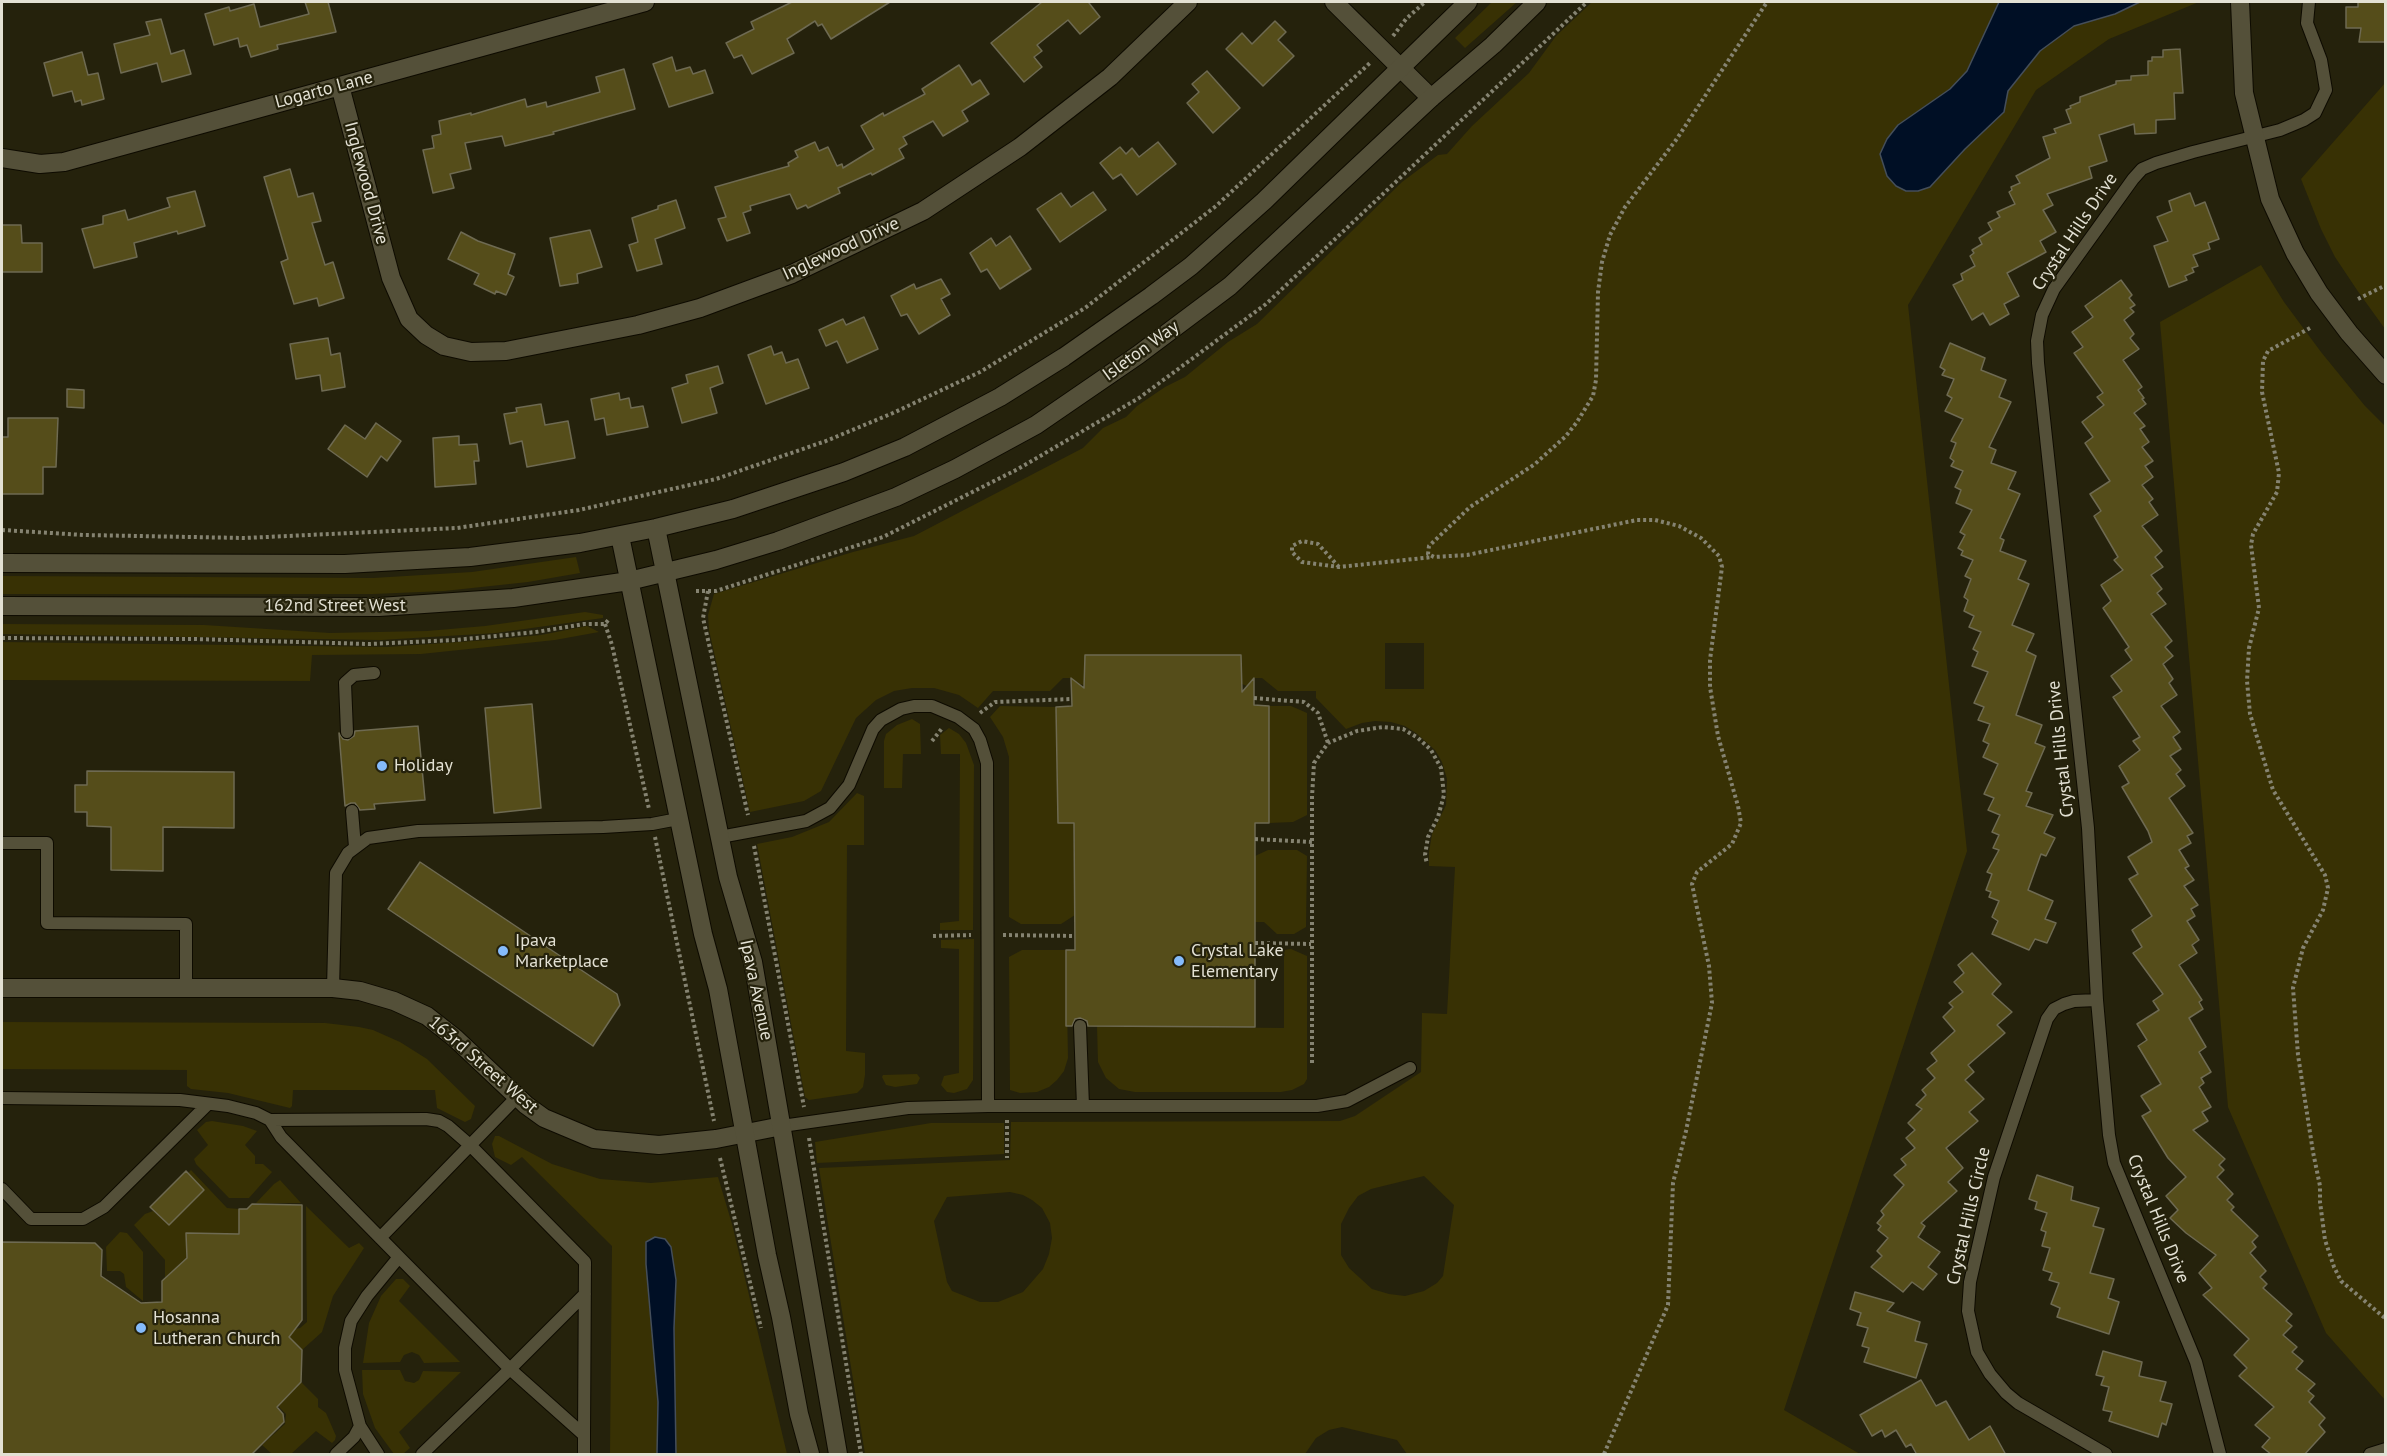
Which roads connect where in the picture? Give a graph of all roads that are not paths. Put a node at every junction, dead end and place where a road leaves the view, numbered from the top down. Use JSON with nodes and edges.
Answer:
{"nodes":[{"id":1,"x":645,"y":2,"type":"edge"},
{"id":2,"x":1188,"y":2,"type":"edge"},
{"id":3,"x":1334,"y":2,"type":"edge"},
{"id":4,"x":1468,"y":2,"type":"edge"},
{"id":5,"x":1537,"y":2,"type":"edge"},
{"id":6,"x":2240,"y":2,"type":"edge"},
{"id":7,"x":2309,"y":2,"type":"edge"},
{"id":8,"x":1400,"y":67,"type":"junction"},
{"id":9,"x":340,"y":86,"type":"junction"},
{"id":10,"x":1431,"y":98,"type":"junction"},
{"id":11,"x":2255,"y":138,"type":"junction"},
{"id":12,"x":2,"y":158,"type":"edge"},
{"id":13,"x":2385,"y":375,"type":"edge"},
{"id":14,"x":656,"y":528,"type":"junction"},
{"id":15,"x":620,"y":536,"type":"junction"},
{"id":16,"x":2,"y":563,"type":"edge"},
{"id":17,"x":665,"y":573,"type":"junction"},
{"id":18,"x":629,"y":581,"type":"junction"},
{"id":19,"x":2,"y":606,"type":"edge"},
{"id":20,"x":374,"y":673,"type":"dead end"},
{"id":21,"x":347,"y":732,"type":"dead end"},
{"id":22,"x":352,"y":811,"type":"dead end"},
{"id":23,"x":678,"y":819,"type":"junction"},
{"id":24,"x":720,"y":837,"type":"junction"},
{"id":25,"x":2,"y":843,"type":"edge"},
{"id":26,"x":355,"y":847,"type":"junction"},
{"id":27,"x":2,"y":988,"type":"edge"},
{"id":28,"x":186,"y":988,"type":"junction"},
{"id":29,"x":333,"y":988,"type":"junction"},
{"id":30,"x":2097,"y":1000,"type":"junction"},
{"id":31,"x":1080,"y":1026,"type":"dead end"},
{"id":32,"x":1410,"y":1068,"type":"dead end"},
{"id":33,"x":517,"y":1097,"type":"junction"},
{"id":34,"x":2,"y":1098,"type":"edge"},
{"id":35,"x":208,"y":1104,"type":"junction"},
{"id":36,"x":988,"y":1106,"type":"junction"},
{"id":37,"x":1083,"y":1106,"type":"junction"},
{"id":38,"x":270,"y":1120,"type":"junction"},
{"id":39,"x":782,"y":1126,"type":"junction"},
{"id":40,"x":744,"y":1134,"type":"junction"},
{"id":41,"x":471,"y":1146,"type":"junction"},
{"id":42,"x":2,"y":1190,"type":"edge"},
{"id":43,"x":380,"y":1238,"type":"junction"},
{"id":44,"x":399,"y":1257,"type":"junction"},
{"id":45,"x":585,"y":1294,"type":"junction"},
{"id":46,"x":510,"y":1369,"type":"junction"},
{"id":47,"x":360,"y":1426,"type":"junction"},
{"id":48,"x":584,"y":1435,"type":"junction"},
{"id":49,"x":2385,"y":1449,"type":"edge"},
{"id":50,"x":336,"y":1455,"type":"edge"},
{"id":51,"x":378,"y":1455,"type":"edge"},
{"id":52,"x":422,"y":1455,"type":"edge"},
{"id":53,"x":584,"y":1455,"type":"edge"},
{"id":54,"x":810,"y":1455,"type":"edge"},
{"id":55,"x":838,"y":1455,"type":"edge"},
{"id":56,"x":2106,"y":1455,"type":"edge"},
{"id":57,"x":2220,"y":1455,"type":"edge"},
{"id":58,"x":2370,"y":1455,"type":"edge"}],
"edges":[{"from":1,"to":9,"type":"street","name":"Logarto Lane"},
{"from":2,"to":9,"type":"street","name":"Inglewood Drive"},
{"from":3,"to":8,"type":"street"},
{"from":4,"to":8,"type":"street"},
{"from":5,"to":10,"type":"street","name":"Isleton Way"},
{"from":6,"to":11,"type":"street"},
{"from":7,"to":11,"type":"lane","name":"Crystal Hills Drive"},
{"from":8,"to":10,"type":"street"},
{"from":8,"to":14,"type":"street"},
{"from":9,"to":12,"type":"street","name":"Logarto Lane"},
{"from":10,"to":17,"type":"street","name":"Isleton Way"},
{"from":11,"to":13,"type":"street"},
{"from":11,"to":30,"type":"lane","name":"Crystal Hills Drive"},
{"from":14,"to":15,"type":"street"},
{"from":14,"to":17,"type":"street","name":"Ipava Avenue"},
{"from":15,"to":16,"type":"street"},
{"from":15,"to":18,"type":"street","name":"Ipava Avenue"},
{"from":17,"to":18,"type":"street","name":"162nd Street West"},
{"from":17,"to":24,"type":"street","name":"Ipava Avenue"},
{"from":18,"to":19,"type":"street","name":"162nd Street West"},
{"from":18,"to":23,"type":"street","name":"Ipava Avenue"},
{"from":20,"to":21,"type":"lane"},
{"from":22,"to":26,"type":"lane"},
{"from":23,"to":26,"type":"lane"},
{"from":23,"to":40,"type":"street","name":"Ipava Avenue"},
{"from":24,"to":36,"type":"lane"},
{"from":24,"to":39,"type":"street","name":"Ipava Avenue"},
{"from":25,"to":28,"type":"lane"},
{"from":26,"to":29,"type":"lane"},
{"from":27,"to":28,"type":"street","name":"163rd Street West"},
{"from":28,"to":29,"type":"street","name":"163rd Street West"},
{"from":29,"to":33,"type":"street","name":"163rd Street West"},
{"from":30,"to":56,"type":"lane","name":"Crystal Hills Circle"},
{"from":30,"to":57,"type":"lane","name":"Crystal Hills Drive"},
{"from":31,"to":37,"type":"lane"},
{"from":32,"to":37,"type":"lane"},
{"from":33,"to":40,"type":"street","name":"163rd Street West"},
{"from":33,"to":41,"type":"lane"},
{"from":34,"to":35,"type":"lane"},
{"from":35,"to":38,"type":"lane"},
{"from":35,"to":42,"type":"lane"},
{"from":36,"to":37,"type":"lane"},
{"from":36,"to":39,"type":"lane"},
{"from":38,"to":41,"type":"lane"},
{"from":38,"to":43,"type":"lane"},
{"from":39,"to":40,"type":"street","name":"163rd Street West"},
{"from":39,"to":55,"type":"street","name":"Ipava Avenue"},
{"from":40,"to":54,"type":"street","name":"Ipava Avenue"},
{"from":41,"to":43,"type":"lane"},
{"from":41,"to":45,"type":"lane"},
{"from":43,"to":44,"type":"lane"},
{"from":44,"to":46,"type":"lane"},
{"from":44,"to":47,"type":"lane"},
{"from":45,"to":46,"type":"lane"},
{"from":45,"to":48,"type":"lane"},
{"from":46,"to":48,"type":"lane"},
{"from":46,"to":52,"type":"lane"},
{"from":47,"to":50,"type":"lane"},
{"from":47,"to":51,"type":"lane"},
{"from":48,"to":53,"type":"lane"},
{"from":49,"to":58,"type":"lane"}]}
